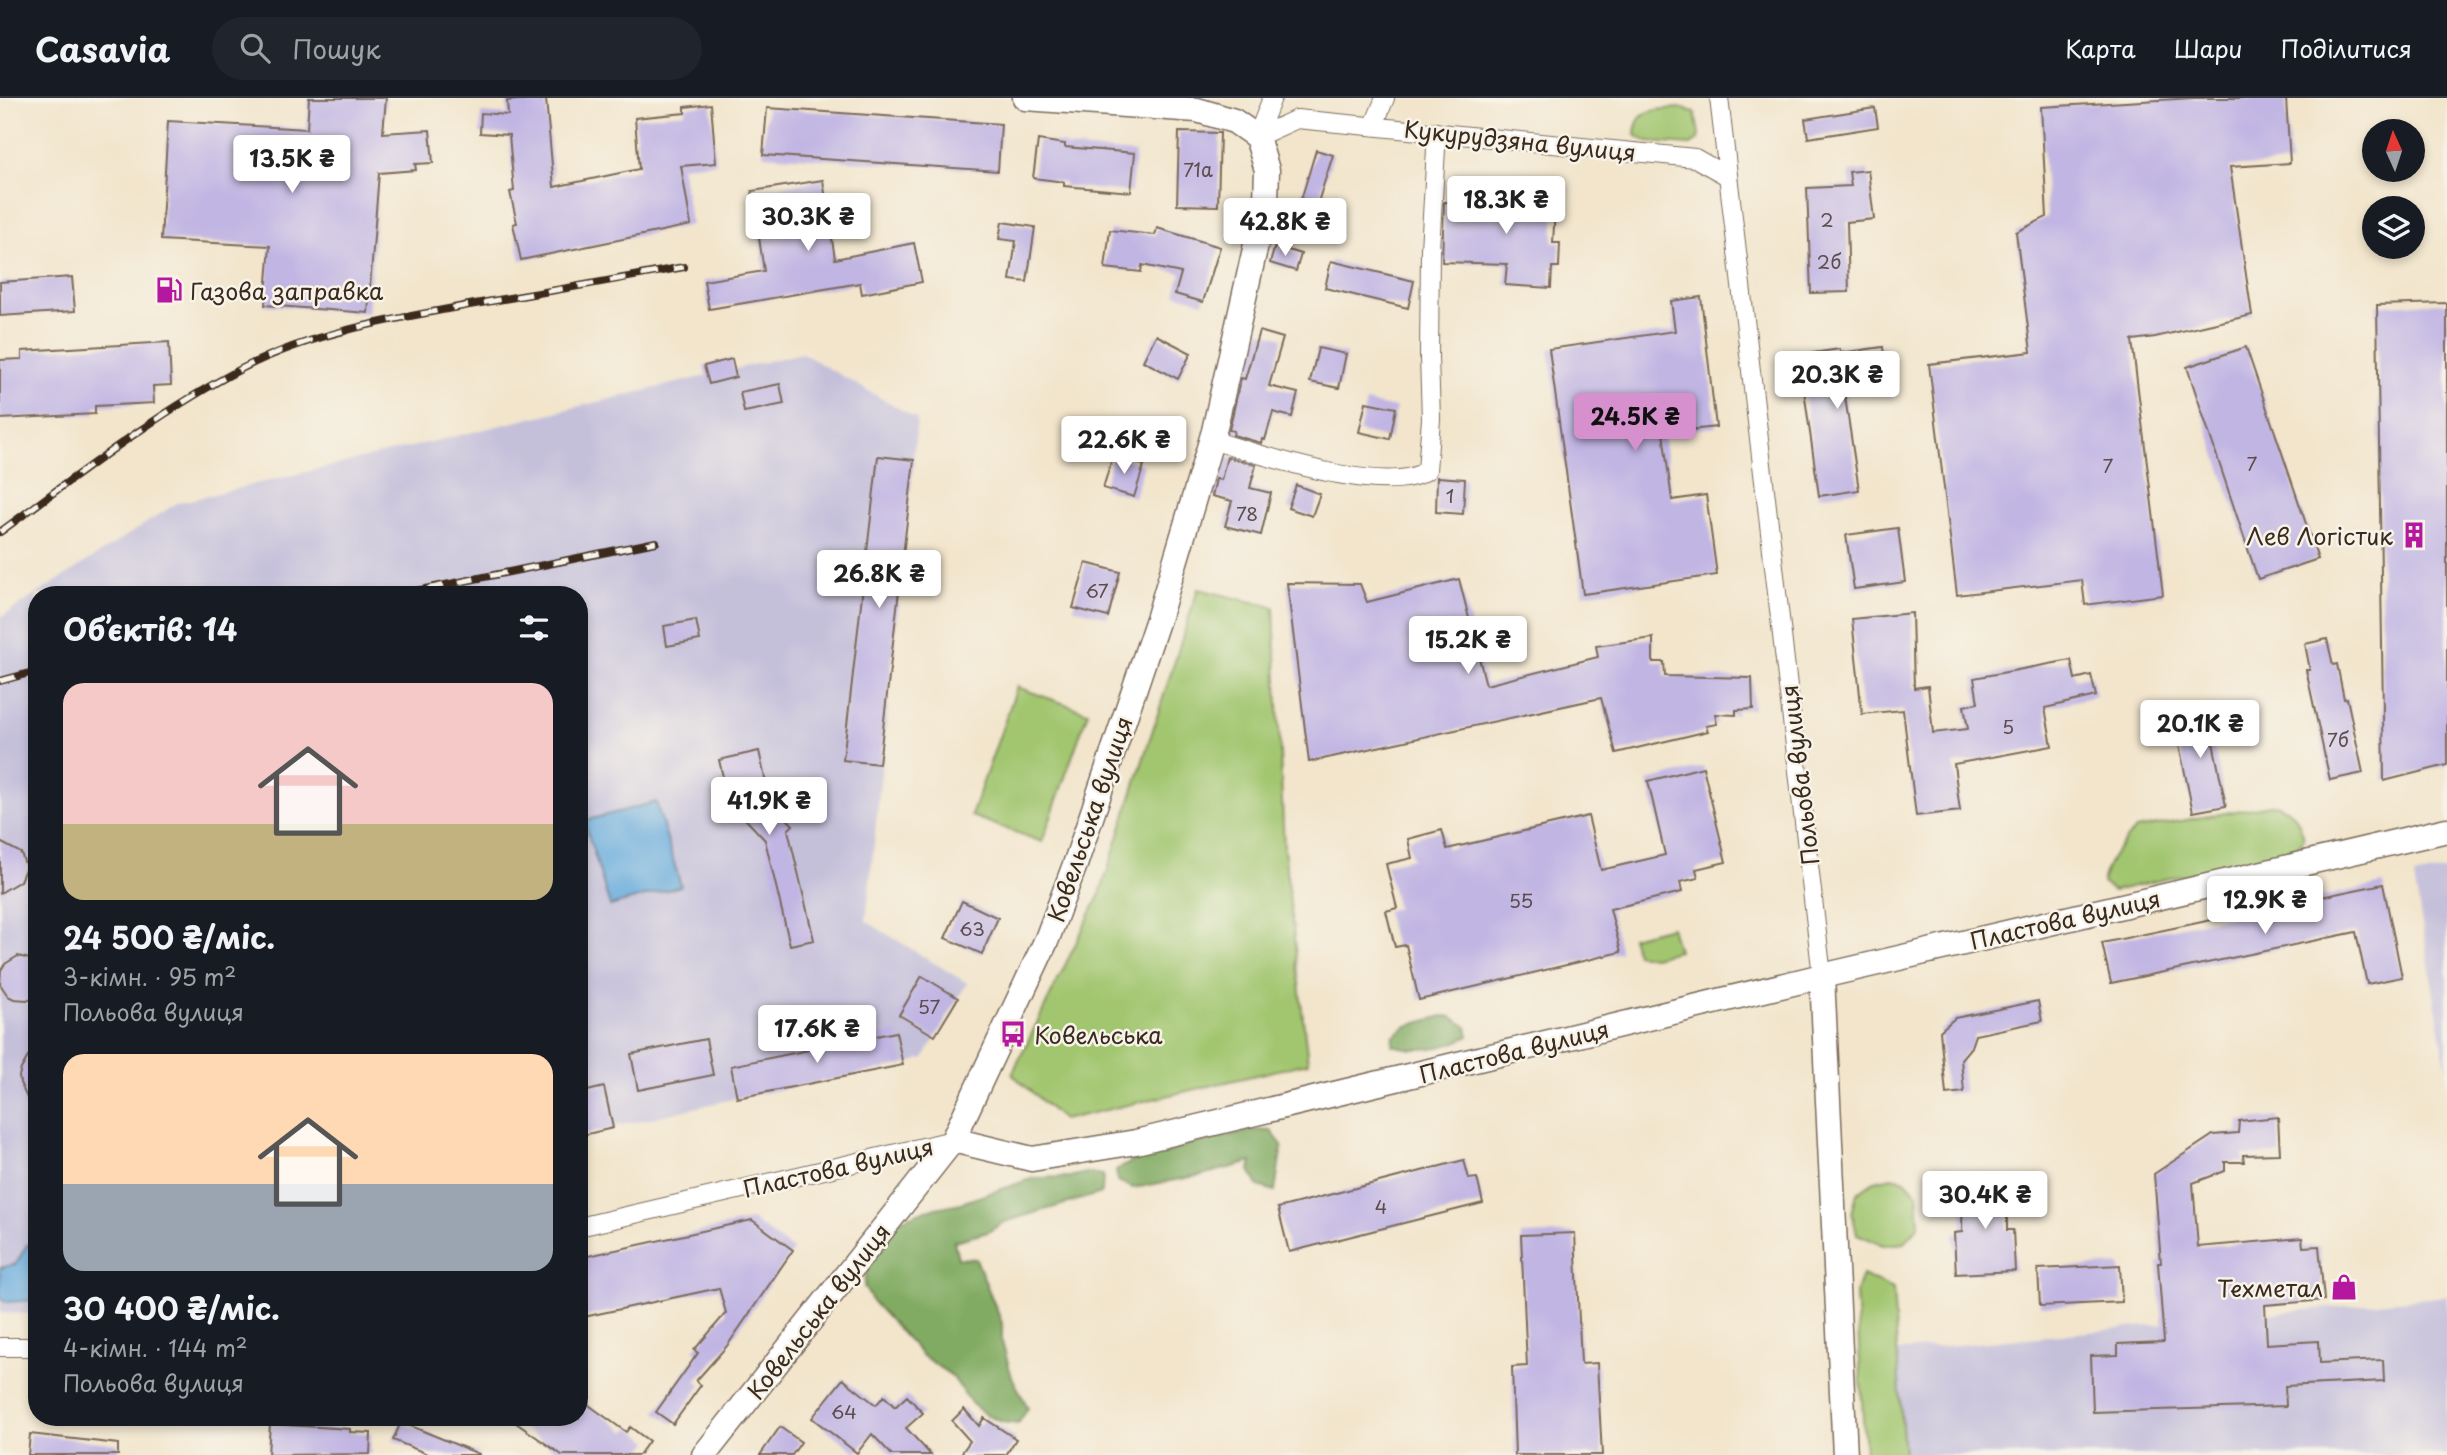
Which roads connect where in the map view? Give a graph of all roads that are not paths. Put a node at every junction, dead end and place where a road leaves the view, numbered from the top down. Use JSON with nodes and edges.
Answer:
{"nodes":[{"id":1,"x":1026,"y":98,"type":"edge"},
{"id":2,"x":1272,"y":98,"type":"edge"},
{"id":3,"x":1385,"y":98,"type":"edge"},
{"id":4,"x":1718,"y":98,"type":"edge"},
{"id":5,"x":1374,"y":125,"type":"junction"},
{"id":6,"x":1437,"y":132,"type":"junction"},
{"id":7,"x":1257,"y":137,"type":"junction"},
{"id":8,"x":1727,"y":176,"type":"junction"},
{"id":9,"x":1211,"y":440,"type":"junction"},
{"id":10,"x":2447,"y":830,"type":"edge"},
{"id":11,"x":1822,"y":976,"type":"junction"},
{"id":12,"x":953,"y":1140,"type":"junction"},
{"id":13,"x":588,"y":1225,"type":"edge"},
{"id":14,"x":28,"y":1347,"type":"edge"},
{"id":15,"x":0,"y":1348,"type":"edge"},
{"id":16,"x":704,"y":1455,"type":"edge"},
{"id":17,"x":1845,"y":1455,"type":"edge"}],
"edges":[{"from":1,"to":7,"type":"main road"},
{"from":2,"to":7,"type":"street"},
{"from":3,"to":5,"type":"street"},
{"from":4,"to":8,"type":"street","name":"Польова вулиця"},
{"from":5,"to":6,"type":"street","name":"Кукурудзяна вулиця"},
{"from":5,"to":7,"type":"street","name":"Кукурудзяна вулиця"},
{"from":6,"to":8,"type":"street","name":"Кукурудзяна вулиця"},
{"from":6,"to":9,"type":"street"},
{"from":7,"to":9,"type":"main road","name":"Ковельська вулиця"},
{"from":8,"to":11,"type":"street","name":"Польова вулиця"},
{"from":9,"to":12,"type":"main road","name":"Ковельська вулиця"},
{"from":10,"to":11,"type":"main road","name":"Пластова вулиця"},
{"from":11,"to":12,"type":"main road","name":"Пластова вулиця"},
{"from":11,"to":17,"type":"main road","name":"Польова вулиця"},
{"from":12,"to":13,"type":"street","name":"Пластова вулиця"},
{"from":12,"to":16,"type":"main road","name":"Ковельська вулиця"},
{"from":14,"to":15,"type":"street"}]}
